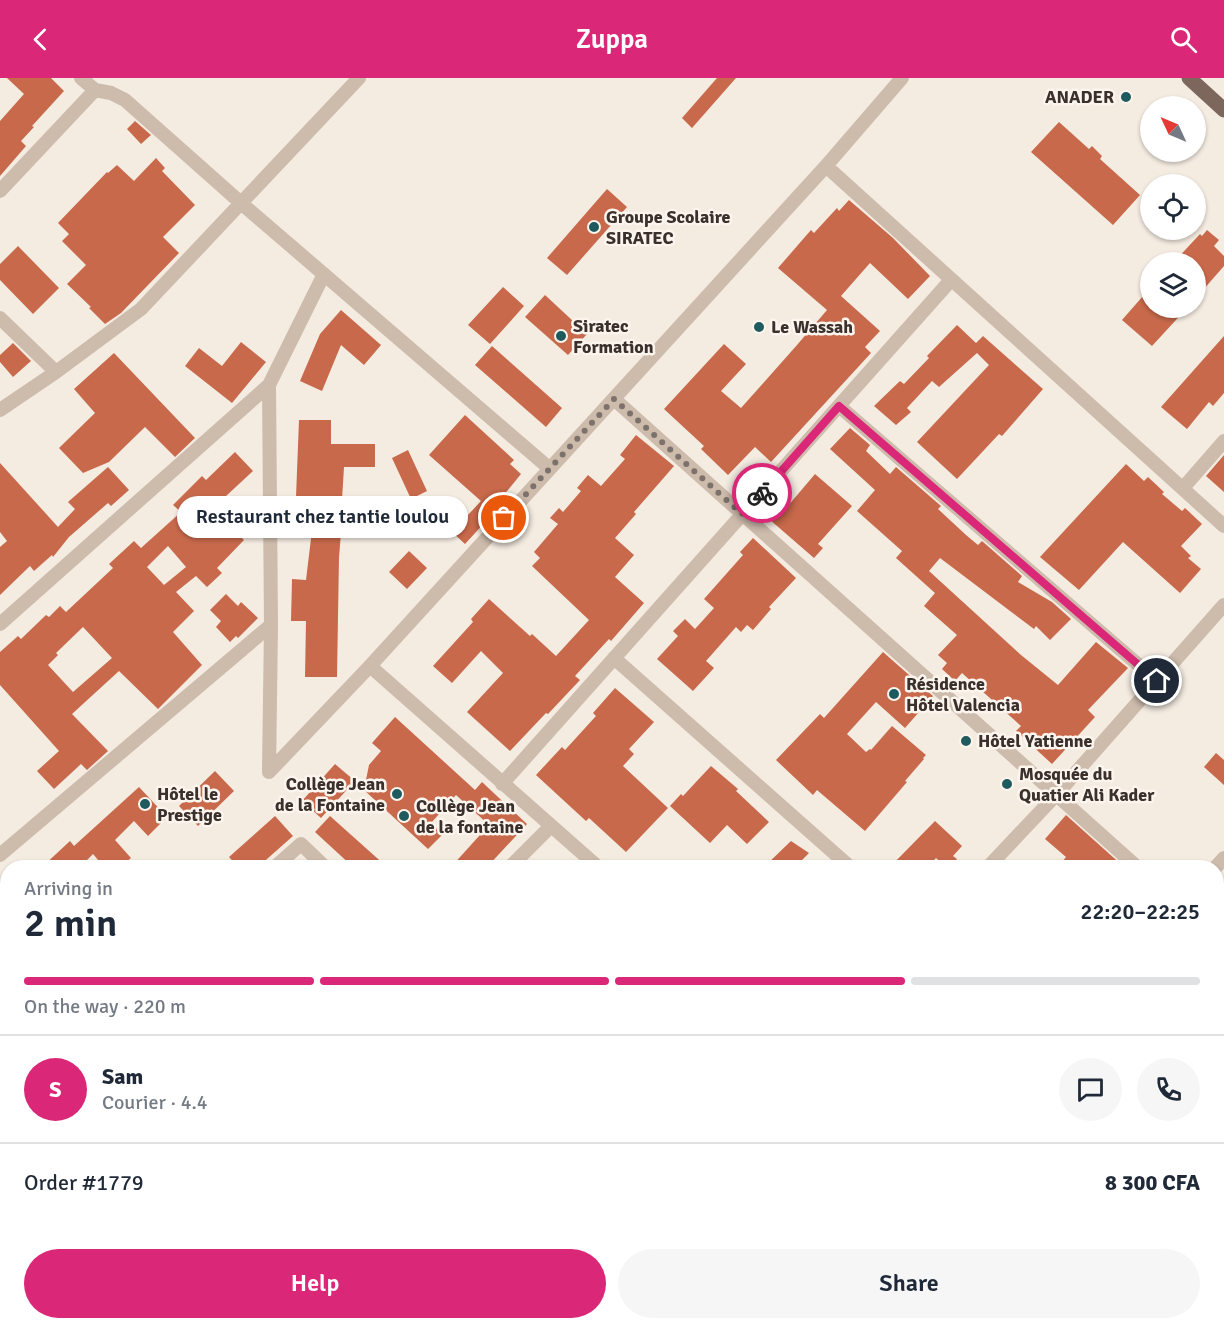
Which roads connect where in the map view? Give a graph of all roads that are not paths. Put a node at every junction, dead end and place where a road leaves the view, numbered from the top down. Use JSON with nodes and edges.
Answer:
{"nodes":[{"id":1,"x":81,"y":78,"type":"edge"},
{"id":2,"x":358,"y":78,"type":"edge"},
{"id":3,"x":902,"y":78,"type":"edge"},
{"id":4,"x":1189,"y":78,"type":"edge"},
{"id":5,"x":95,"y":90,"type":"junction"},
{"id":6,"x":1224,"y":110,"type":"edge"},
{"id":7,"x":826,"y":166,"type":"junction"},
{"id":8,"x":0,"y":191,"type":"edge"},
{"id":9,"x":241,"y":203,"type":"junction"},
{"id":10,"x":324,"y":274,"type":"junction"},
{"id":11,"x":951,"y":280,"type":"junction"},
{"id":12,"x":0,"y":318,"type":"edge"},
{"id":13,"x":56,"y":372,"type":"junction"},
{"id":14,"x":269,"y":385,"type":"junction"},
{"id":15,"x":614,"y":399,"type":"junction"},
{"id":16,"x":839,"y":406,"type":"junction"},
{"id":17,"x":0,"y":410,"type":"edge"},
{"id":18,"x":1224,"y":441,"type":"edge"},
{"id":19,"x":549,"y":468,"type":"junction"},
{"id":20,"x":1183,"y":488,"type":"junction"},
{"id":21,"x":742,"y":514,"type":"junction"},
{"id":22,"x":1224,"y":526,"type":"edge"},
{"id":23,"x":1224,"y":605,"type":"edge"},
{"id":24,"x":0,"y":624,"type":"edge"},
{"id":25,"x":271,"y":625,"type":"junction"},
{"id":26,"x":614,"y":658,"type":"junction"},
{"id":27,"x":370,"y":666,"type":"junction"},
{"id":28,"x":1157,"y":681,"type":"junction"},
{"id":29,"x":502,"y":784,"type":"junction"},
{"id":30,"x":1056,"y":795,"type":"junction"},
{"id":31,"x":551,"y":826,"type":"junction"},
{"id":32,"x":0,"y":855,"type":"edge"},
{"id":33,"x":283,"y":860,"type":"edge"},
{"id":34,"x":318,"y":860,"type":"edge"},
{"id":35,"x":517,"y":860,"type":"edge"},
{"id":36,"x":590,"y":860,"type":"edge"},
{"id":37,"x":842,"y":860,"type":"edge"},
{"id":38,"x":995,"y":860,"type":"edge"},
{"id":39,"x":1129,"y":860,"type":"edge"}],
"edges":[{"from":1,"to":5,"type":"street"},
{"from":2,"to":9,"type":"street"},
{"from":3,"to":7,"type":"street"},
{"from":4,"to":6,"type":"main road"},
{"from":5,"to":8,"type":"street"},
{"from":5,"to":9,"type":"street"},
{"from":7,"to":11,"type":"street"},
{"from":7,"to":15,"type":"street"},
{"from":9,"to":10,"type":"street"},
{"from":9,"to":13,"type":"street"},
{"from":10,"to":14,"type":"street"},
{"from":10,"to":19,"type":"street"},
{"from":11,"to":16,"type":"street"},
{"from":11,"to":20,"type":"street"},
{"from":12,"to":13,"type":"street"},
{"from":13,"to":17,"type":"street"},
{"from":14,"to":24,"type":"street"},
{"from":14,"to":25,"type":"street"},
{"from":15,"to":19,"type":"street"},
{"from":15,"to":21,"type":"street"},
{"from":16,"to":21,"type":"street"},
{"from":16,"to":28,"type":"street"},
{"from":18,"to":20,"type":"street"},
{"from":19,"to":27,"type":"street"},
{"from":20,"to":22,"type":"street"},
{"from":21,"to":26,"type":"street"},
{"from":21,"to":30,"type":"street"},
{"from":23,"to":28,"type":"street"},
{"from":25,"to":27,"type":"street"},
{"from":25,"to":32,"type":"street"},
{"from":26,"to":29,"type":"street"},
{"from":26,"to":37,"type":"street"},
{"from":27,"to":29,"type":"street"},
{"from":28,"to":30,"type":"street"},
{"from":29,"to":31,"type":"street"},
{"from":30,"to":38,"type":"street"},
{"from":30,"to":39,"type":"street"},
{"from":31,"to":35,"type":"street"},
{"from":31,"to":36,"type":"street"},
{"from":33,"to":34,"type":"street"}]}
